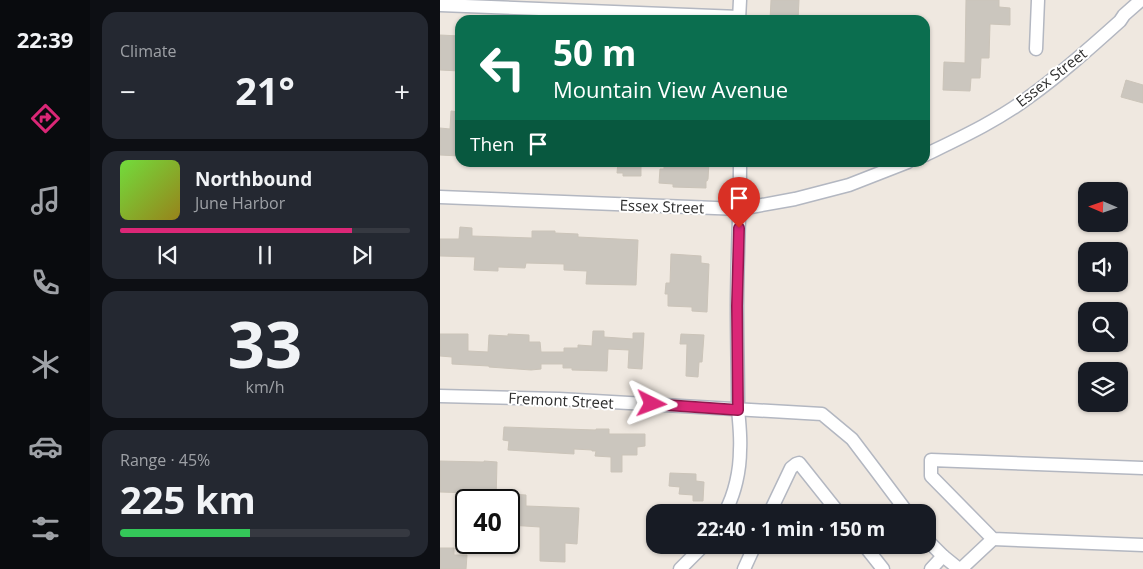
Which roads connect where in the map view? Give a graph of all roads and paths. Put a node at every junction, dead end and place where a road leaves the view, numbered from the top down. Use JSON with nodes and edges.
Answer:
{"nodes":[{"id":1,"x":740,"y":0,"type":"edge"},
{"id":2,"x":1038,"y":0,"type":"edge"},
{"id":3,"x":1141,"y":0,"type":"edge"},
{"id":4,"x":440,"y":5,"type":"edge"},
{"id":5,"x":670,"y":15,"type":"edge"},
{"id":6,"x":739,"y":15,"type":"edge"},
{"id":7,"x":1036,"y":49,"type":"dead end"},
{"id":8,"x":930,"y":152,"type":"edge"},
{"id":9,"x":740,"y":167,"type":"edge"},
{"id":10,"x":895,"y":167,"type":"edge"},
{"id":11,"x":440,"y":197,"type":"edge"},
{"id":12,"x":740,"y":209,"type":"junction"},
{"id":13,"x":440,"y":396,"type":"edge"},
{"id":14,"x":738,"y":410,"type":"junction"},
{"id":15,"x":1143,"y":468,"type":"edge"},
{"id":16,"x":730,"y":504,"type":"edge"},
{"id":17,"x":774,"y":504,"type":"edge"},
{"id":18,"x":832,"y":504,"type":"edge"},
{"id":19,"x":901,"y":504,"type":"edge"},
{"id":20,"x":993,"y":539,"type":"junction"},
{"id":21,"x":1143,"y":545,"type":"edge"},
{"id":22,"x":936,"y":550,"type":"edge"},
{"id":23,"x":695,"y":554,"type":"edge"},
{"id":24,"x":751,"y":554,"type":"edge"},
{"id":25,"x":871,"y":554,"type":"edge"},
{"id":26,"x":942,"y":556,"type":"junction"},
{"id":27,"x":680,"y":569,"type":"edge"},
{"id":28,"x":744,"y":569,"type":"edge"},
{"id":29,"x":883,"y":569,"type":"edge"},
{"id":30,"x":931,"y":569,"type":"edge"},
{"id":31,"x":960,"y":569,"type":"edge"}],
"edges":[{"from":1,"to":6,"type":"street"},
{"from":2,"to":7,"type":"street"},
{"from":3,"to":8,"type":"street","name":"Essex Street"},
{"from":4,"to":5,"type":"street"},
{"from":9,"to":12,"type":"street"},
{"from":10,"to":12,"type":"street","name":"Essex Street"},
{"from":11,"to":12,"type":"street","name":"Essex Street"},
{"from":12,"to":14,"type":"street"},
{"from":13,"to":14,"type":"street","name":"Fremont Street"},
{"from":14,"to":16,"type":"street"},
{"from":14,"to":19,"type":"street","name":"Fremont Street"},
{"from":15,"to":20,"type":"street"},
{"from":17,"to":18,"type":"street"},
{"from":20,"to":21,"type":"street"},
{"from":20,"to":31,"type":"street"},
{"from":22,"to":26,"type":"street"},
{"from":23,"to":27,"type":"street"},
{"from":24,"to":28,"type":"street"},
{"from":25,"to":29,"type":"street"},
{"from":26,"to":30,"type":"street"},
{"from":26,"to":31,"type":"street"}]}
